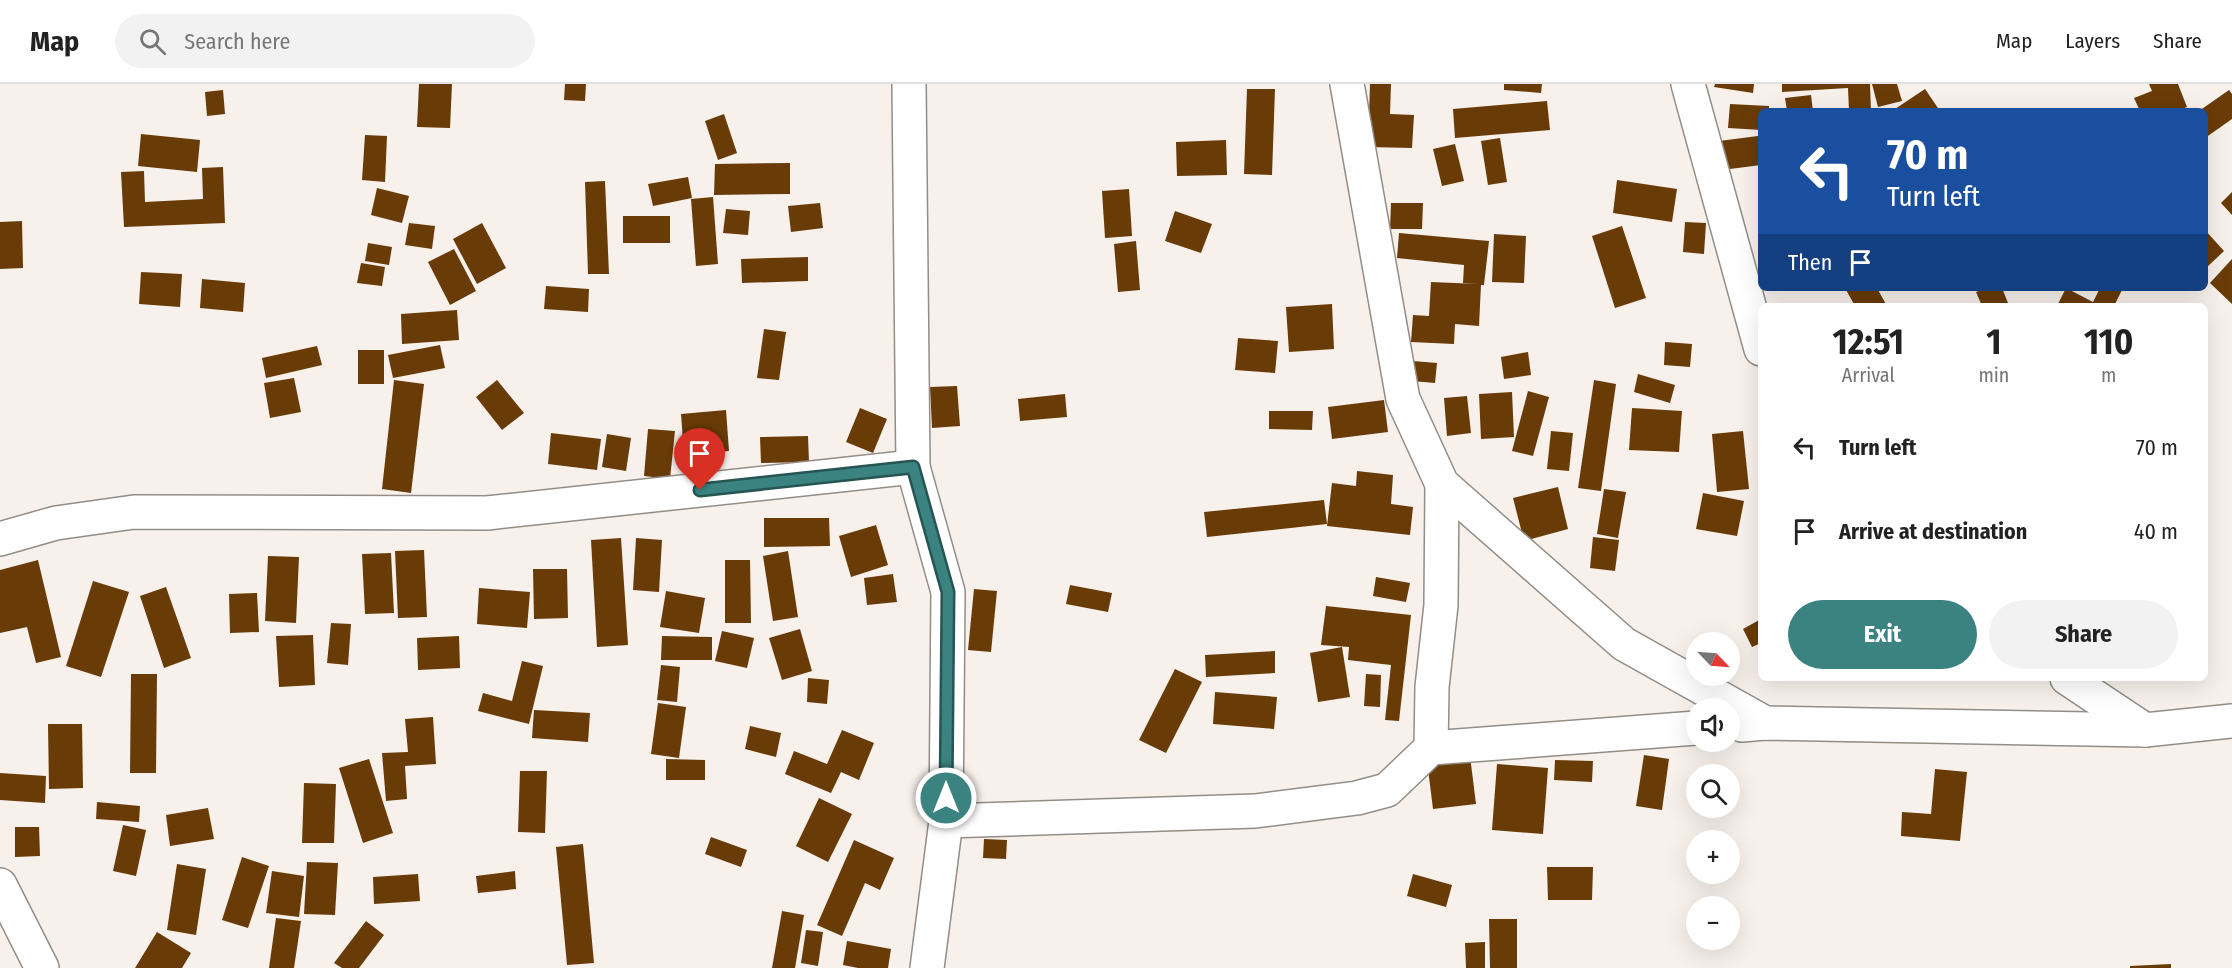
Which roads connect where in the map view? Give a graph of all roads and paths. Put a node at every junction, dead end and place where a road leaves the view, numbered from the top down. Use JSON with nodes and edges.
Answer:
{"nodes":[{"id":1,"x":909,"y":84,"type":"edge"},
{"id":2,"x":1347,"y":84,"type":"edge"},
{"id":3,"x":1688,"y":84,"type":"edge"},
{"id":4,"x":1758,"y":338,"type":"edge"},
{"id":5,"x":913,"y":467,"type":"junction"},
{"id":6,"x":1442,"y":484,"type":"junction"},
{"id":7,"x":0,"y":539,"type":"edge"},
{"id":8,"x":2072,"y":681,"type":"edge"},
{"id":9,"x":2232,"y":721,"type":"edge"},
{"id":10,"x":1765,"y":723,"type":"junction"},
{"id":11,"x":1740,"y":725,"type":"edge"},
{"id":12,"x":1686,"y":729,"type":"edge"},
{"id":13,"x":2145,"y":730,"type":"junction"},
{"id":14,"x":1431,"y":748,"type":"junction"},
{"id":15,"x":946,"y":821,"type":"junction"},
{"id":16,"x":0,"y":885,"type":"edge"},
{"id":17,"x":42,"y":968,"type":"edge"},
{"id":18,"x":927,"y":968,"type":"edge"}],
"edges":[{"from":1,"to":5,"type":"street"},
{"from":2,"to":6,"type":"street"},
{"from":3,"to":4,"type":"street"},
{"from":5,"to":7,"type":"street"},
{"from":5,"to":15,"type":"street"},
{"from":6,"to":10,"type":"street"},
{"from":6,"to":14,"type":"street"},
{"from":8,"to":13,"type":"street"},
{"from":9,"to":13,"type":"street"},
{"from":10,"to":11,"type":"street"},
{"from":10,"to":13,"type":"street"},
{"from":12,"to":14,"type":"street"},
{"from":14,"to":15,"type":"street"},
{"from":15,"to":18,"type":"street"},
{"from":16,"to":17,"type":"street"}]}
